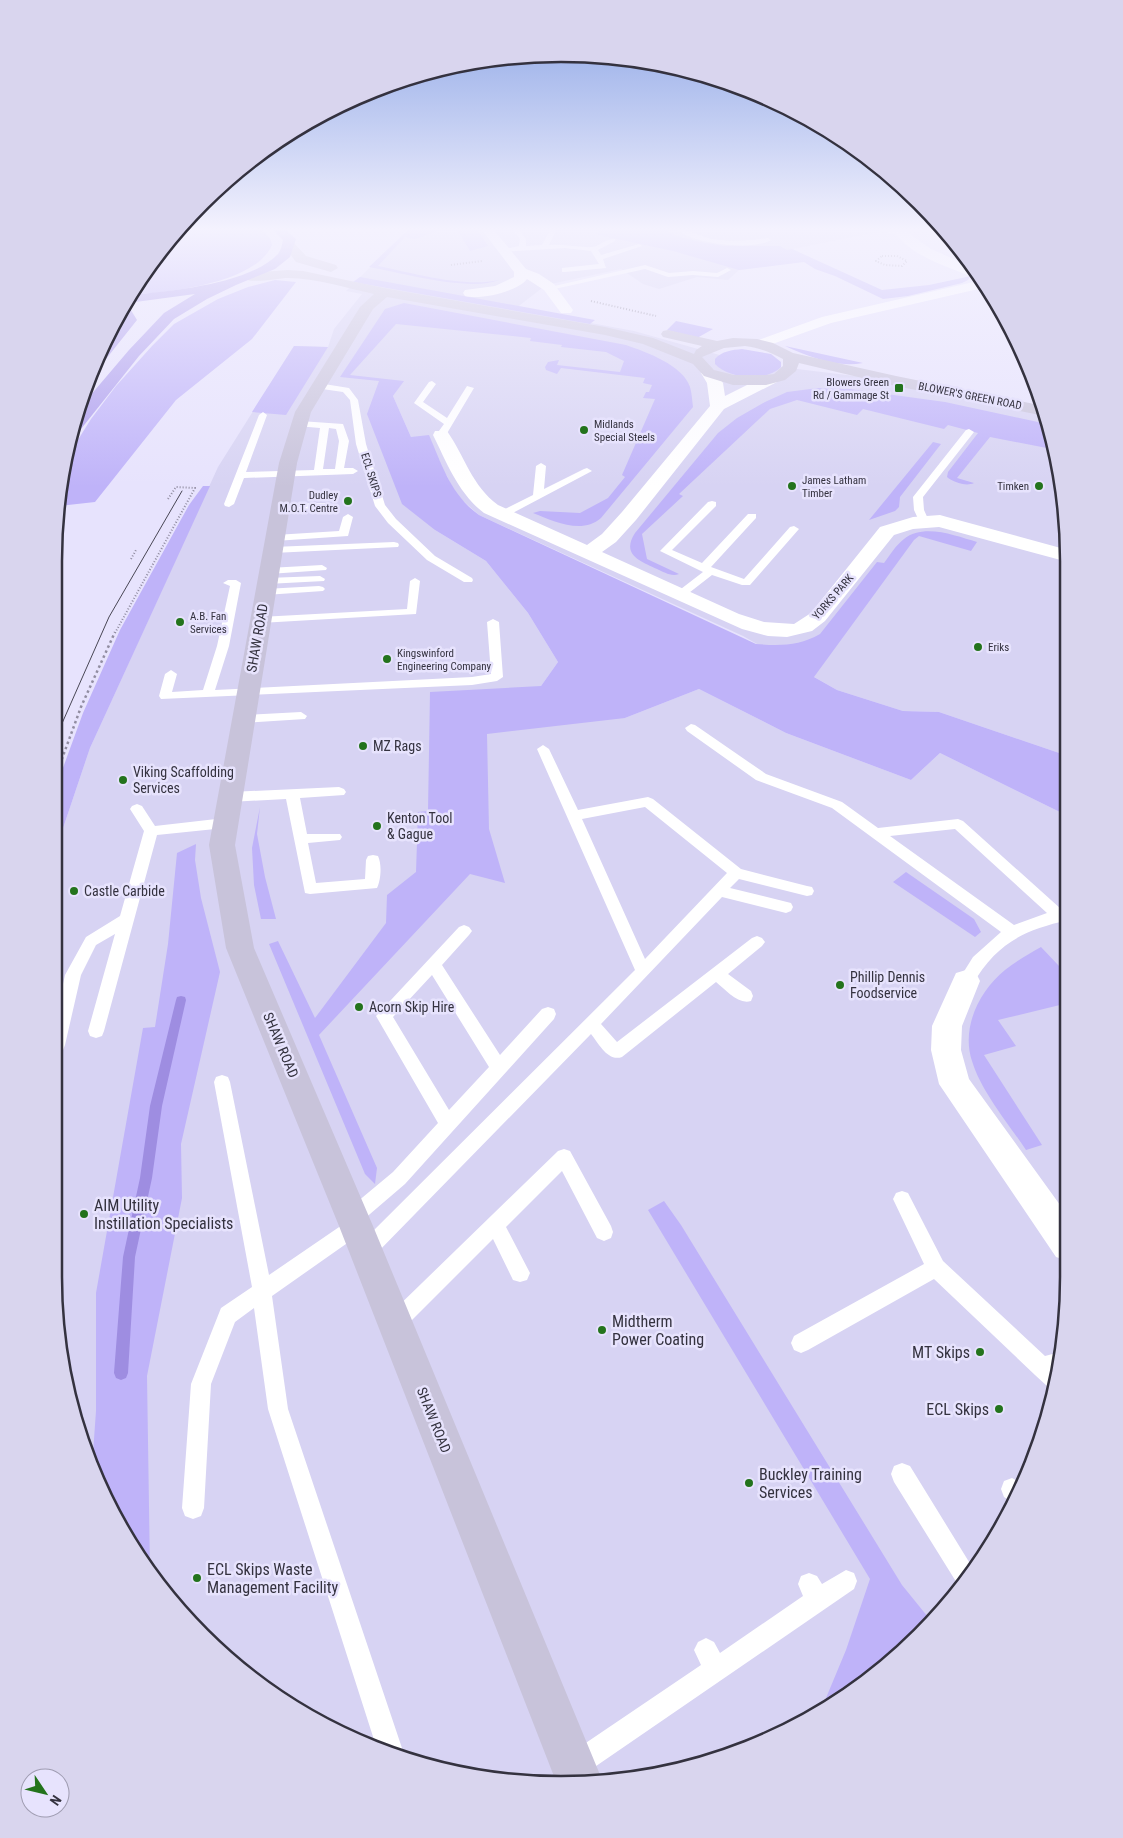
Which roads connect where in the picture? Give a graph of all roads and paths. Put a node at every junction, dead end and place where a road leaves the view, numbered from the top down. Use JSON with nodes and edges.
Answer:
{"nodes":[{"id":1,"x":127,"y":316,"type":"edge"},
{"id":2,"x":170,"y":316,"type":"edge"},
{"id":3,"x":362,"y":316,"type":"edge"},
{"id":4,"x":535,"y":316,"type":"edge"},
{"id":5,"x":598,"y":316,"type":"edge"},
{"id":6,"x":845,"y":316,"type":"edge"},
{"id":7,"x":116,"y":338,"type":"edge"},
{"id":8,"x":761,"y":344,"type":"junction"},
{"id":9,"x":716,"y":345,"type":"junction"},
{"id":10,"x":788,"y":356,"type":"junction"},
{"id":11,"x":704,"y":367,"type":"junction"},
{"id":12,"x":775,"y":378,"type":"junction"},
{"id":13,"x":896,"y":381,"type":"junction"},
{"id":14,"x":432,"y":384,"type":"dead end"},
{"id":15,"x":318,"y":386,"type":"junction"},
{"id":16,"x":470,"y":388,"type":"dead end"},
{"id":17,"x":718,"y":406,"type":"junction"},
{"id":18,"x":1036,"y":409,"type":"edge"},
{"id":19,"x":86,"y":412,"type":"edge"},
{"id":20,"x":263,"y":415,"type":"dead end"},
{"id":21,"x":313,"y":425,"type":"junction"},
{"id":22,"x":445,"y":429,"type":"junction"},
{"id":23,"x":968,"y":432,"type":"dead end"},
{"id":24,"x":541,"y":466,"type":"dead end"},
{"id":25,"x":339,"y":471,"type":"junction"},
{"id":26,"x":353,"y":471,"type":"dead end"},
{"id":27,"x":587,"y":471,"type":"dead end"},
{"id":28,"x":318,"y":472,"type":"junction"},
{"id":29,"x":241,"y":475,"type":"junction"},
{"id":30,"x":283,"y":493,"type":"junction"},
{"id":31,"x":538,"y":496,"type":"junction"},
{"id":32,"x":168,"y":499,"type":"dead end"},
{"id":33,"x":325,"y":501,"type":"dead end"},
{"id":34,"x":229,"y":504,"type":"dead end"},
{"id":35,"x":712,"y":504,"type":"dead end"},
{"id":36,"x":503,"y":514,"type":"junction"},
{"id":37,"x":752,"y":516,"type":"dead end"},
{"id":38,"x":348,"y":517,"type":"dead end"},
{"id":39,"x":924,"y":521,"type":"junction"},
{"id":40,"x":794,"y":528,"type":"dead end"},
{"id":41,"x":394,"y":546,"type":"dead end"},
{"id":42,"x":136,"y":550,"type":"dead end"},
{"id":43,"x":589,"y":553,"type":"junction"},
{"id":44,"x":1060,"y":554,"type":"edge"},
{"id":45,"x":131,"y":558,"type":"dead end"},
{"id":46,"x":707,"y":569,"type":"junction"},
{"id":47,"x":268,"y":575,"type":"junction"},
{"id":48,"x":468,"y":580,"type":"dead end"},
{"id":49,"x":415,"y":581,"type":"dead end"},
{"id":50,"x":228,"y":583,"type":"dead end"},
{"id":51,"x":680,"y":594,"type":"junction"},
{"id":52,"x":493,"y":622,"type":"dead end"},
{"id":53,"x":171,"y":674,"type":"dead end"},
{"id":54,"x":208,"y":694,"type":"junction"},
{"id":55,"x":245,"y":706,"type":"junction"},
{"id":56,"x":301,"y":716,"type":"dead end"},
{"id":57,"x":691,"y":728,"type":"dead end"},
{"id":58,"x":543,"y":749,"type":"dead end"},
{"id":59,"x":62,"y":758,"type":"edge"},
{"id":60,"x":339,"y":792,"type":"dead end"},
{"id":61,"x":292,"y":794,"type":"junction"},
{"id":62,"x":136,"y":809,"type":"dead end"},
{"id":63,"x":228,"y":810,"type":"junction"},
{"id":64,"x":573,"y":816,"type":"junction"},
{"id":65,"x":151,"y":831,"type":"junction"},
{"id":66,"x":874,"y":833,"type":"junction"},
{"id":67,"x":335,"y":837,"type":"dead end"},
{"id":68,"x":300,"y":838,"type":"junction"},
{"id":69,"x":373,"y":860,"type":"dead end"},
{"id":70,"x":736,"y":873,"type":"junction"},
{"id":71,"x":720,"y":891,"type":"junction"},
{"id":72,"x":807,"y":891,"type":"dead end"},
{"id":73,"x":786,"y":907,"type":"dead end"},
{"id":74,"x":1060,"y":912,"type":"edge"},
{"id":75,"x":1060,"y":916,"type":"edge"},
{"id":76,"x":127,"y":919,"type":"junction"},
{"id":77,"x":464,"y":931,"type":"dead end"},
{"id":78,"x":1012,"y":932,"type":"junction"},
{"id":79,"x":757,"y":942,"type":"dead end"},
{"id":80,"x":433,"y":964,"type":"junction"},
{"id":81,"x":643,"y":971,"type":"junction"},
{"id":82,"x":717,"y":974,"type":"junction"},
{"id":83,"x":966,"y":981,"type":"joint"},
{"id":84,"x":745,"y":996,"type":"dead end"},
{"id":85,"x":548,"y":1014,"type":"dead end"},
{"id":86,"x":62,"y":1023,"type":"edge"},
{"id":87,"x":591,"y":1023,"type":"junction"},
{"id":88,"x":96,"y":1031,"type":"dead end"},
{"id":89,"x":499,"y":1068,"type":"junction"},
{"id":90,"x":222,"y":1082,"type":"dead end"},
{"id":91,"x":448,"y":1124,"type":"junction"},
{"id":92,"x":902,"y":1199,"type":"dead end"},
{"id":93,"x":496,"y":1224,"type":"junction"},
{"id":94,"x":358,"y":1232,"type":"junction"},
{"id":95,"x":604,"y":1232,"type":"dead end"},
{"id":96,"x":1060,"y":1234,"type":"edge"},
{"id":97,"x":936,"y":1268,"type":"junction"},
{"id":98,"x":520,"y":1273,"type":"dead end"},
{"id":99,"x":262,"y":1291,"type":"junction"},
{"id":100,"x":395,"y":1323,"type":"junction"},
{"id":101,"x":801,"y":1343,"type":"dead end"},
{"id":102,"x":1052,"y":1369,"type":"edge"},
{"id":103,"x":902,"y":1474,"type":"dead end"},
{"id":104,"x":193,"y":1508,"type":"dead end"},
{"id":105,"x":963,"y":1572,"type":"edge"},
{"id":106,"x":846,"y":1581,"type":"dead end"},
{"id":107,"x":388,"y":1744,"type":"edge"},
{"id":108,"x":577,"y":1775,"type":"edge"}],
"edges":[{"from":1,"to":7,"type":"highway"},
{"from":2,"to":19,"type":"highway"},
{"from":3,"to":15,"type":"main road","name":"SHAW ROAD"},
{"from":4,"to":11,"type":"main road","name":"BLOWER'S GREEN ROAD"},
{"from":5,"to":9,"type":"main road","name":"BLOWER'S GREEN ROAD"},
{"from":6,"to":8,"type":"street"},
{"from":8,"to":9,"type":"main road","name":"BLOWER'S GREEN ROAD"},
{"from":8,"to":10,"type":"main road","name":"BLOWER'S GREEN ROAD"},
{"from":9,"to":11,"type":"main road"},
{"from":10,"to":12,"type":"main road"},
{"from":10,"to":13,"type":"main road","name":"BLOWER'S GREEN ROAD"},
{"from":11,"to":12,"type":"main road","name":"BLOWER'S GREEN ROAD"},
{"from":11,"to":17,"type":"street"},
{"from":12,"to":13,"type":"main road","name":"BLOWER'S GREEN ROAD"},
{"from":12,"to":17,"type":"street"},
{"from":13,"to":18,"type":"main road","name":"BLOWER'S GREEN ROAD"},
{"from":14,"to":22,"type":"lane"},
{"from":15,"to":21,"type":"main road","name":"SHAW ROAD"},
{"from":15,"to":48,"type":"lane","name":"ECL SKIPS"},
{"from":16,"to":22,"type":"lane"},
{"from":17,"to":43,"type":"street"},
{"from":20,"to":29,"type":"lane"},
{"from":21,"to":25,"type":"lane"},
{"from":21,"to":28,"type":"lane"},
{"from":21,"to":30,"type":"main road","name":"SHAW ROAD"},
{"from":22,"to":36,"type":"street","name":"YORKS PARK"},
{"from":23,"to":39,"type":"lane"},
{"from":24,"to":31,"type":"lane"},
{"from":25,"to":26,"type":"lane"},
{"from":25,"to":28,"type":"lane"},
{"from":27,"to":31,"type":"lane"},
{"from":28,"to":30,"type":"lane"},
{"from":29,"to":30,"type":"lane"},
{"from":29,"to":34,"type":"lane"},
{"from":30,"to":33,"type":"lane"},
{"from":30,"to":47,"type":"main road","name":"SHAW ROAD"},
{"from":31,"to":36,"type":"lane"},
{"from":32,"to":59,"type":"path"},
{"from":35,"to":46,"type":"lane"},
{"from":36,"to":43,"type":"street","name":"YORKS PARK"},
{"from":37,"to":46,"type":"lane"},
{"from":38,"to":47,"type":"lane"},
{"from":39,"to":44,"type":"street","name":"YORKS PARK"},
{"from":39,"to":51,"type":"street","name":"YORKS PARK"},
{"from":40,"to":46,"type":"lane"},
{"from":41,"to":47,"type":"lane"},
{"from":42,"to":45,"type":"path"},
{"from":43,"to":51,"type":"street","name":"YORKS PARK"},
{"from":46,"to":51,"type":"lane"},
{"from":47,"to":47,"type":"lane"},
{"from":47,"to":49,"type":"lane"},
{"from":47,"to":55,"type":"main road","name":"SHAW ROAD"},
{"from":50,"to":54,"type":"lane"},
{"from":52,"to":55,"type":"lane"},
{"from":53,"to":54,"type":"lane"},
{"from":54,"to":55,"type":"lane"},
{"from":55,"to":56,"type":"lane"},
{"from":55,"to":63,"type":"main road","name":"SHAW ROAD"},
{"from":57,"to":66,"type":"lane"},
{"from":58,"to":64,"type":"lane"},
{"from":60,"to":61,"type":"lane"},
{"from":61,"to":63,"type":"lane"},
{"from":61,"to":68,"type":"lane"},
{"from":62,"to":65,"type":"lane"},
{"from":63,"to":65,"type":"lane"},
{"from":63,"to":94,"type":"main road","name":"SHAW ROAD"},
{"from":64,"to":70,"type":"lane"},
{"from":64,"to":81,"type":"lane"},
{"from":65,"to":76,"type":"lane"},
{"from":66,"to":74,"type":"lane"},
{"from":66,"to":78,"type":"lane"},
{"from":67,"to":68,"type":"lane"},
{"from":68,"to":69,"type":"lane"},
{"from":70,"to":71,"type":"lane"},
{"from":70,"to":72,"type":"lane"},
{"from":71,"to":73,"type":"lane"},
{"from":71,"to":81,"type":"lane"},
{"from":75,"to":78,"type":"lane"},
{"from":76,"to":86,"type":"lane"},
{"from":76,"to":88,"type":"lane"},
{"from":77,"to":80,"type":"lane"},
{"from":78,"to":83,"type":"lane"},
{"from":79,"to":82,"type":"lane"},
{"from":80,"to":89,"type":"lane"},
{"from":80,"to":91,"type":"lane"},
{"from":81,"to":87,"type":"lane"},
{"from":82,"to":84,"type":"lane"},
{"from":82,"to":87,"type":"lane"},
{"from":83,"to":96,"type":"street"},
{"from":85,"to":89,"type":"lane"},
{"from":87,"to":94,"type":"lane"},
{"from":89,"to":91,"type":"lane"},
{"from":90,"to":99,"type":"lane"},
{"from":91,"to":94,"type":"lane"},
{"from":92,"to":97,"type":"lane"},
{"from":93,"to":95,"type":"lane"},
{"from":93,"to":98,"type":"lane"},
{"from":93,"to":100,"type":"lane"},
{"from":94,"to":99,"type":"lane"},
{"from":94,"to":100,"type":"main road","name":"SHAW ROAD"},
{"from":97,"to":101,"type":"lane"},
{"from":97,"to":102,"type":"lane"},
{"from":99,"to":104,"type":"lane"},
{"from":99,"to":107,"type":"lane"},
{"from":100,"to":108,"type":"main road","name":"SHAW ROAD"},
{"from":103,"to":105,"type":"lane"},
{"from":106,"to":108,"type":"lane"}]}
